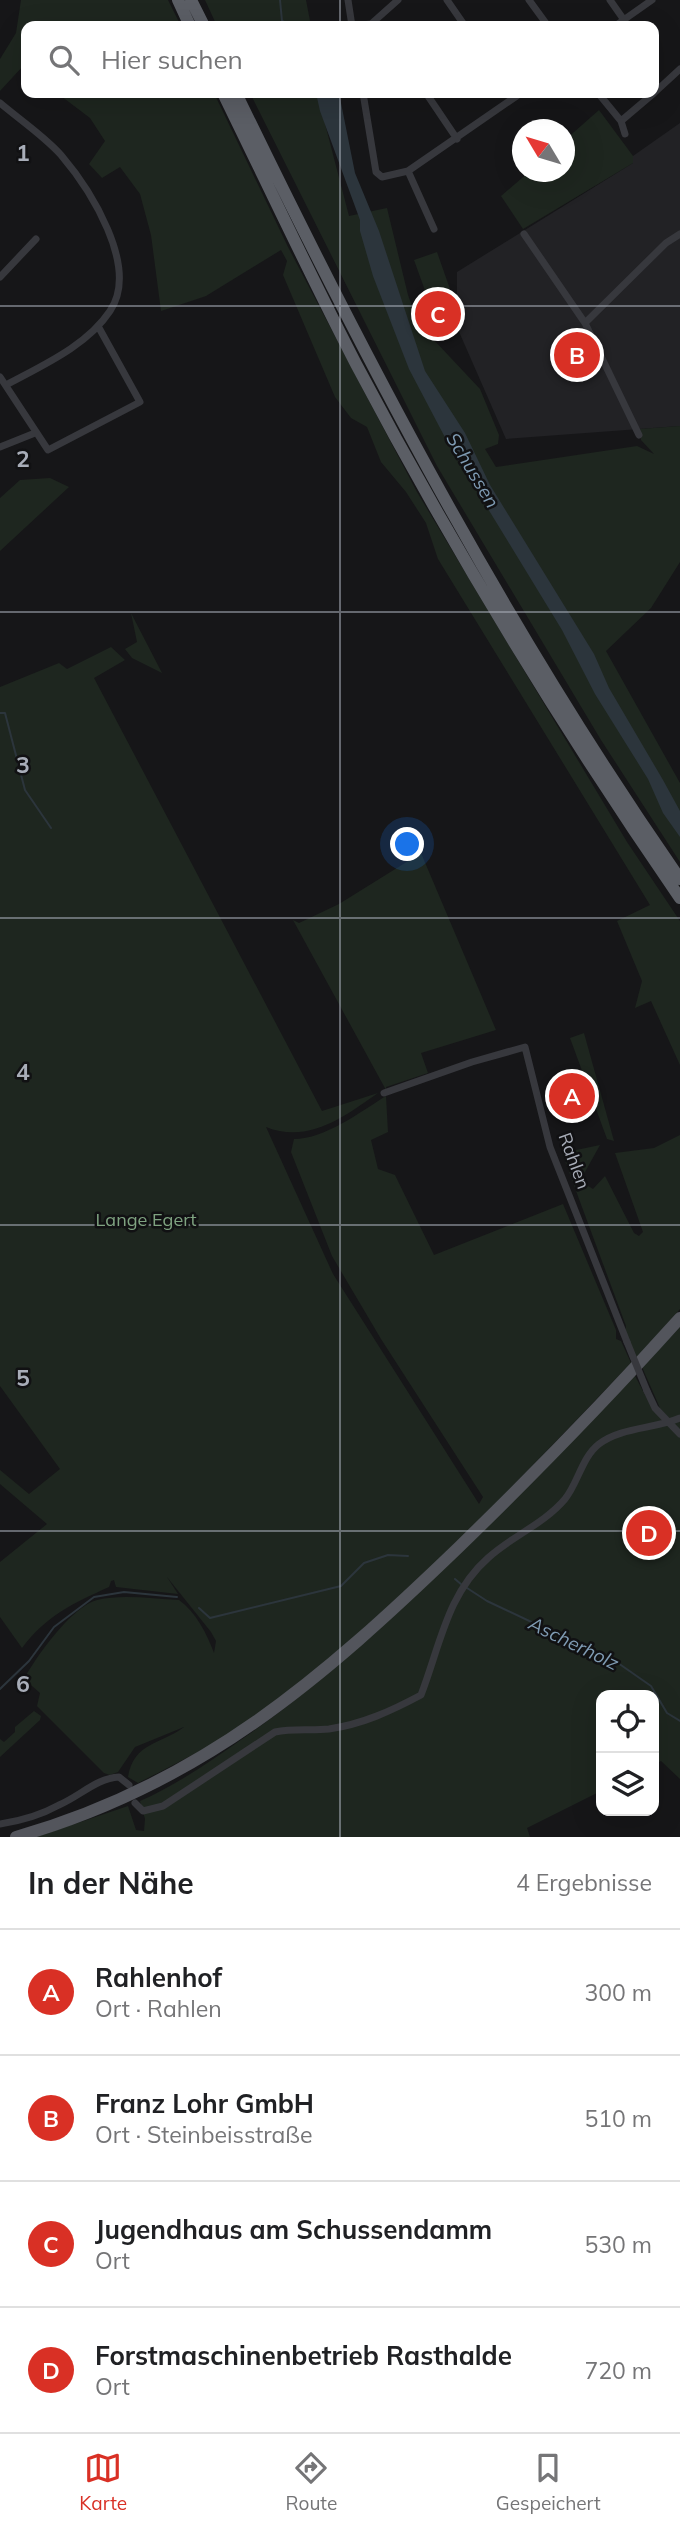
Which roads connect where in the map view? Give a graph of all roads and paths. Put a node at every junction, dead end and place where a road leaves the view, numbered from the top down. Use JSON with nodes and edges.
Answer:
{"nodes":[{"id":1,"x":178,"y":0,"type":"edge"},
{"id":2,"x":191,"y":0,"type":"edge"},
{"id":3,"x":348,"y":0,"type":"edge"},
{"id":4,"x":447,"y":0,"type":"edge"},
{"id":5,"x":529,"y":0,"type":"edge"},
{"id":6,"x":610,"y":0,"type":"edge"},
{"id":7,"x":652,"y":0,"type":"edge"},
{"id":8,"x":395,"y":1,"type":"edge"},
{"id":9,"x":624,"y":20,"type":"joint"},
{"id":10,"x":188,"y":21,"type":"edge"},
{"id":11,"x":202,"y":21,"type":"edge"},
{"id":12,"x":351,"y":21,"type":"edge"},
{"id":13,"x":382,"y":21,"type":"edge"},
{"id":14,"x":462,"y":21,"type":"edge"},
{"id":15,"x":544,"y":21,"type":"edge"},
{"id":16,"x":680,"y":69,"type":"edge"},
{"id":17,"x":659,"y":88,"type":"edge"},
{"id":18,"x":225,"y":98,"type":"edge"},
{"id":19,"x":238,"y":98,"type":"edge"},
{"id":20,"x":364,"y":98,"type":"edge"},
{"id":21,"x":429,"y":98,"type":"edge"},
{"id":22,"x":510,"y":98,"type":"edge"},
{"id":23,"x":602,"y":98,"type":"edge"},
{"id":24,"x":648,"y":98,"type":"edge"},
{"id":25,"x":0,"y":103,"type":"edge"},
{"id":26,"x":621,"y":121,"type":"junction"},
{"id":27,"x":625,"y":134,"type":"dead end"},
{"id":28,"x":457,"y":139,"type":"junction"},
{"id":29,"x":408,"y":171,"type":"junction"},
{"id":30,"x":434,"y":229,"type":"dead end"},
{"id":31,"x":524,"y":233,"type":"dead end"},
{"id":32,"x":680,"y":234,"type":"edge"},
{"id":33,"x":36,"y":239,"type":"dead end"},
{"id":34,"x":0,"y":277,"type":"edge"},
{"id":35,"x":585,"y":323,"type":"junction"},
{"id":36,"x":98,"y":326,"type":"junction"},
{"id":37,"x":0,"y":377,"type":"edge"},
{"id":38,"x":6,"y":385,"type":"junction"},
{"id":39,"x":35,"y":433,"type":"junction"},
{"id":40,"x":639,"y":435,"type":"dead end"},
{"id":41,"x":0,"y":447,"type":"edge"},
{"id":42,"x":680,"y":879,"type":"edge"},
{"id":43,"x":680,"y":898,"type":"edge"},
{"id":44,"x":384,"y":1093,"type":"dead end"},
{"id":45,"x":680,"y":1318,"type":"edge"},
{"id":46,"x":680,"y":1419,"type":"edge"},
{"id":47,"x":671,"y":1422,"type":"junction"},
{"id":48,"x":680,"y":1434,"type":"edge"},
{"id":49,"x":129,"y":1785,"type":"dead end"},
{"id":50,"x":135,"y":1803,"type":"dead end"},
{"id":51,"x":0,"y":1824,"type":"edge"},
{"id":52,"x":16,"y":1837,"type":"edge"}],
"edges":[{"from":1,"to":10,"type":"highway"},
{"from":2,"to":11,"type":"highway"},
{"from":3,"to":12,"type":"street"},
{"from":4,"to":14,"type":"street"},
{"from":5,"to":15,"type":"street"},
{"from":6,"to":9,"type":"street"},
{"from":7,"to":9,"type":"street"},
{"from":8,"to":13,"type":"street"},
{"from":16,"to":17,"type":"street"},
{"from":18,"to":43,"type":"highway"},
{"from":19,"to":42,"type":"highway"},
{"from":20,"to":29,"type":"street"},
{"from":21,"to":28,"type":"street"},
{"from":22,"to":28,"type":"street"},
{"from":23,"to":26,"type":"street"},
{"from":24,"to":26,"type":"street"},
{"from":25,"to":36,"type":"street"},
{"from":26,"to":27,"type":"street"},
{"from":28,"to":29,"type":"street"},
{"from":29,"to":30,"type":"street"},
{"from":31,"to":35,"type":"street"},
{"from":32,"to":35,"type":"street"},
{"from":33,"to":34,"type":"street"},
{"from":35,"to":40,"type":"street"},
{"from":36,"to":38,"type":"street"},
{"from":36,"to":39,"type":"street"},
{"from":37,"to":38,"type":"street"},
{"from":38,"to":39,"type":"street"},
{"from":39,"to":41,"type":"street"},
{"from":44,"to":47,"type":"street","name":"Rahlen","bridge":true},
{"from":45,"to":52,"type":"main road"},
{"from":46,"to":47,"type":"street"},
{"from":47,"to":48,"type":"street"},
{"from":47,"to":50,"type":"street"},
{"from":49,"to":51,"type":"street"}]}
